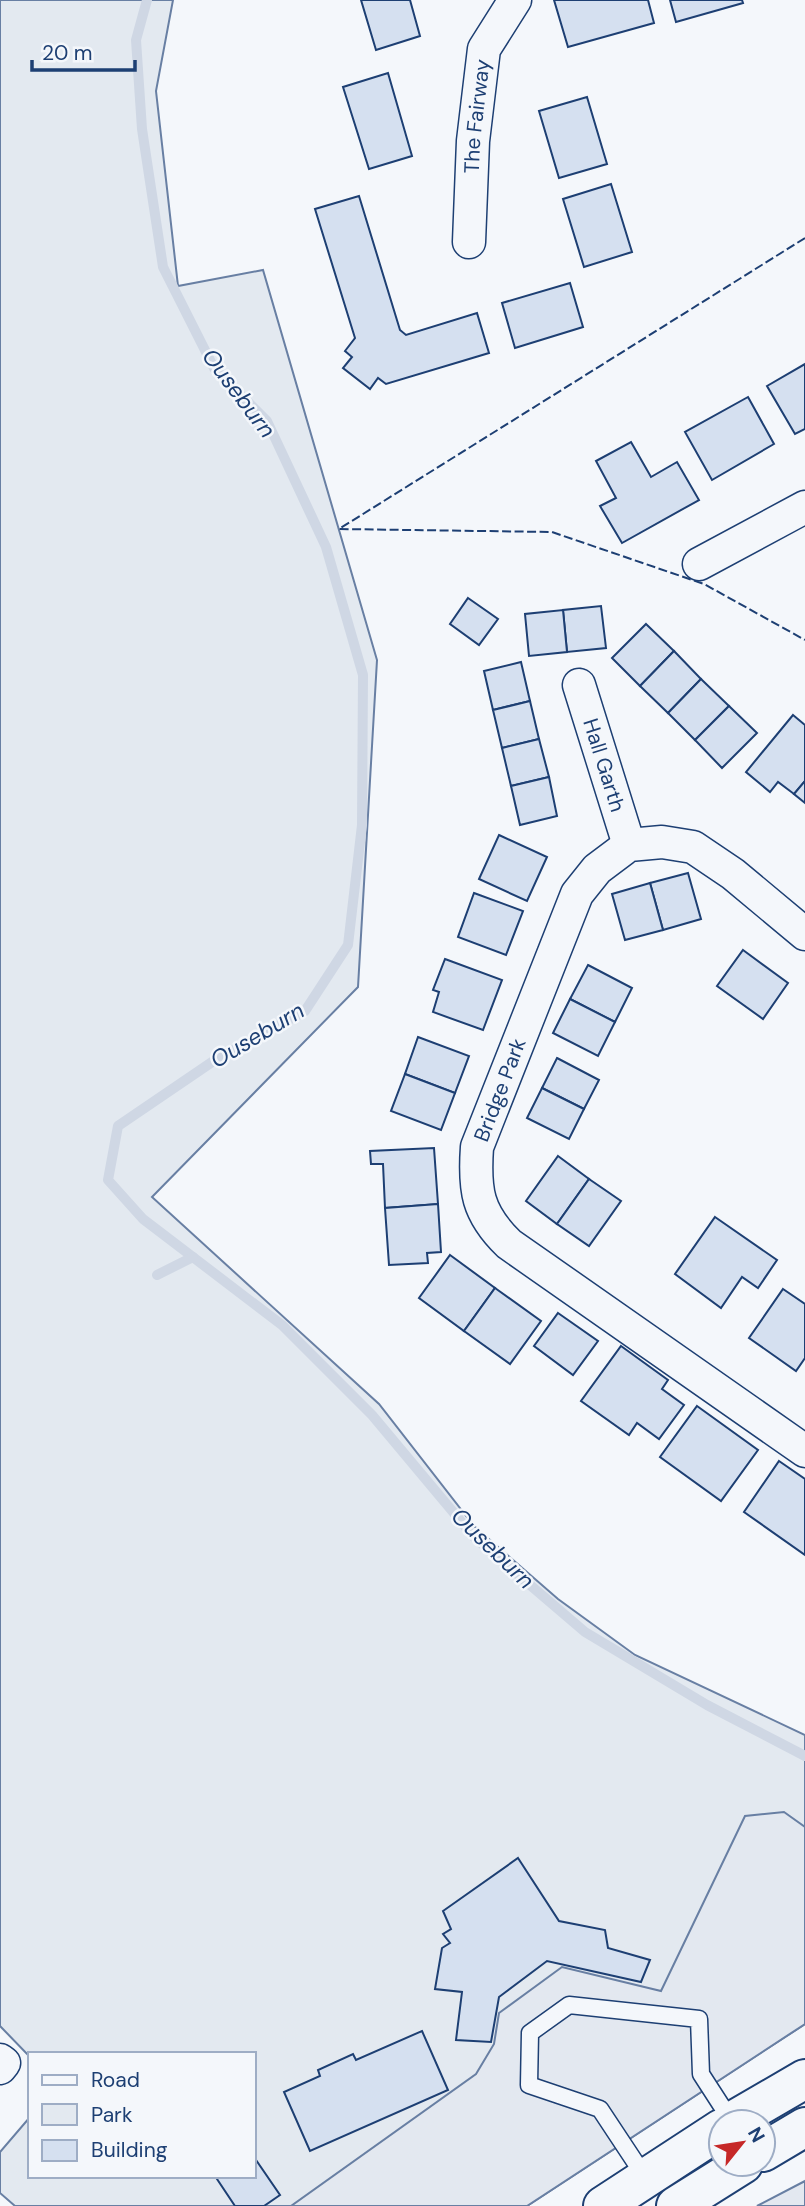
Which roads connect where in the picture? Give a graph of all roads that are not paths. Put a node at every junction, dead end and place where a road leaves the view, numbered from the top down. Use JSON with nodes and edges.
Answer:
{"nodes":[{"id":1,"x":515,"y":0,"type":"edge"},
{"id":2,"x":469,"y":242,"type":"dead end"},
{"id":3,"x":805,"y":507,"type":"edge"},
{"id":4,"x":699,"y":564,"type":"dead end"},
{"id":5,"x":579,"y":685,"type":"dead end"},
{"id":6,"x":629,"y":845,"type":"junction"},
{"id":7,"x":805,"y":934,"type":"edge"},
{"id":8,"x":805,"y":1451,"type":"edge"},
{"id":9,"x":0,"y":2060,"type":"edge"},
{"id":10,"x":0,"y":2068,"type":"edge"},
{"id":11,"x":805,"y":2079,"type":"edge"},
{"id":12,"x":723,"y":2108,"type":"edge"},
{"id":13,"x":756,"y":2108,"type":"edge"},
{"id":14,"x":805,"y":2127,"type":"edge"},
{"id":15,"x":707,"y":2138,"type":"edge"},
{"id":16,"x":777,"y":2144,"type":"edge"},
{"id":17,"x":645,"y":2177,"type":"junction"},
{"id":18,"x":721,"y":2178,"type":"edge"},
{"id":19,"x":603,"y":2206,"type":"edge"},
{"id":20,"x":676,"y":2206,"type":"edge"}],
"edges":[{"from":1,"to":2,"type":"street","name":"The Fairway"},
{"from":3,"to":4,"type":"street"},
{"from":5,"to":6,"type":"street","name":"Hall Garth"},
{"from":6,"to":7,"type":"street"},
{"from":6,"to":8,"type":"street","name":"Bridge Park"},
{"from":9,"to":10,"type":"street"},
{"from":11,"to":13,"type":"main road"},
{"from":12,"to":17,"type":"lane"},
{"from":14,"to":16,"type":"main road"},
{"from":15,"to":17,"type":"main road"},
{"from":17,"to":19,"type":"main road"},
{"from":18,"to":20,"type":"main road"}]}
